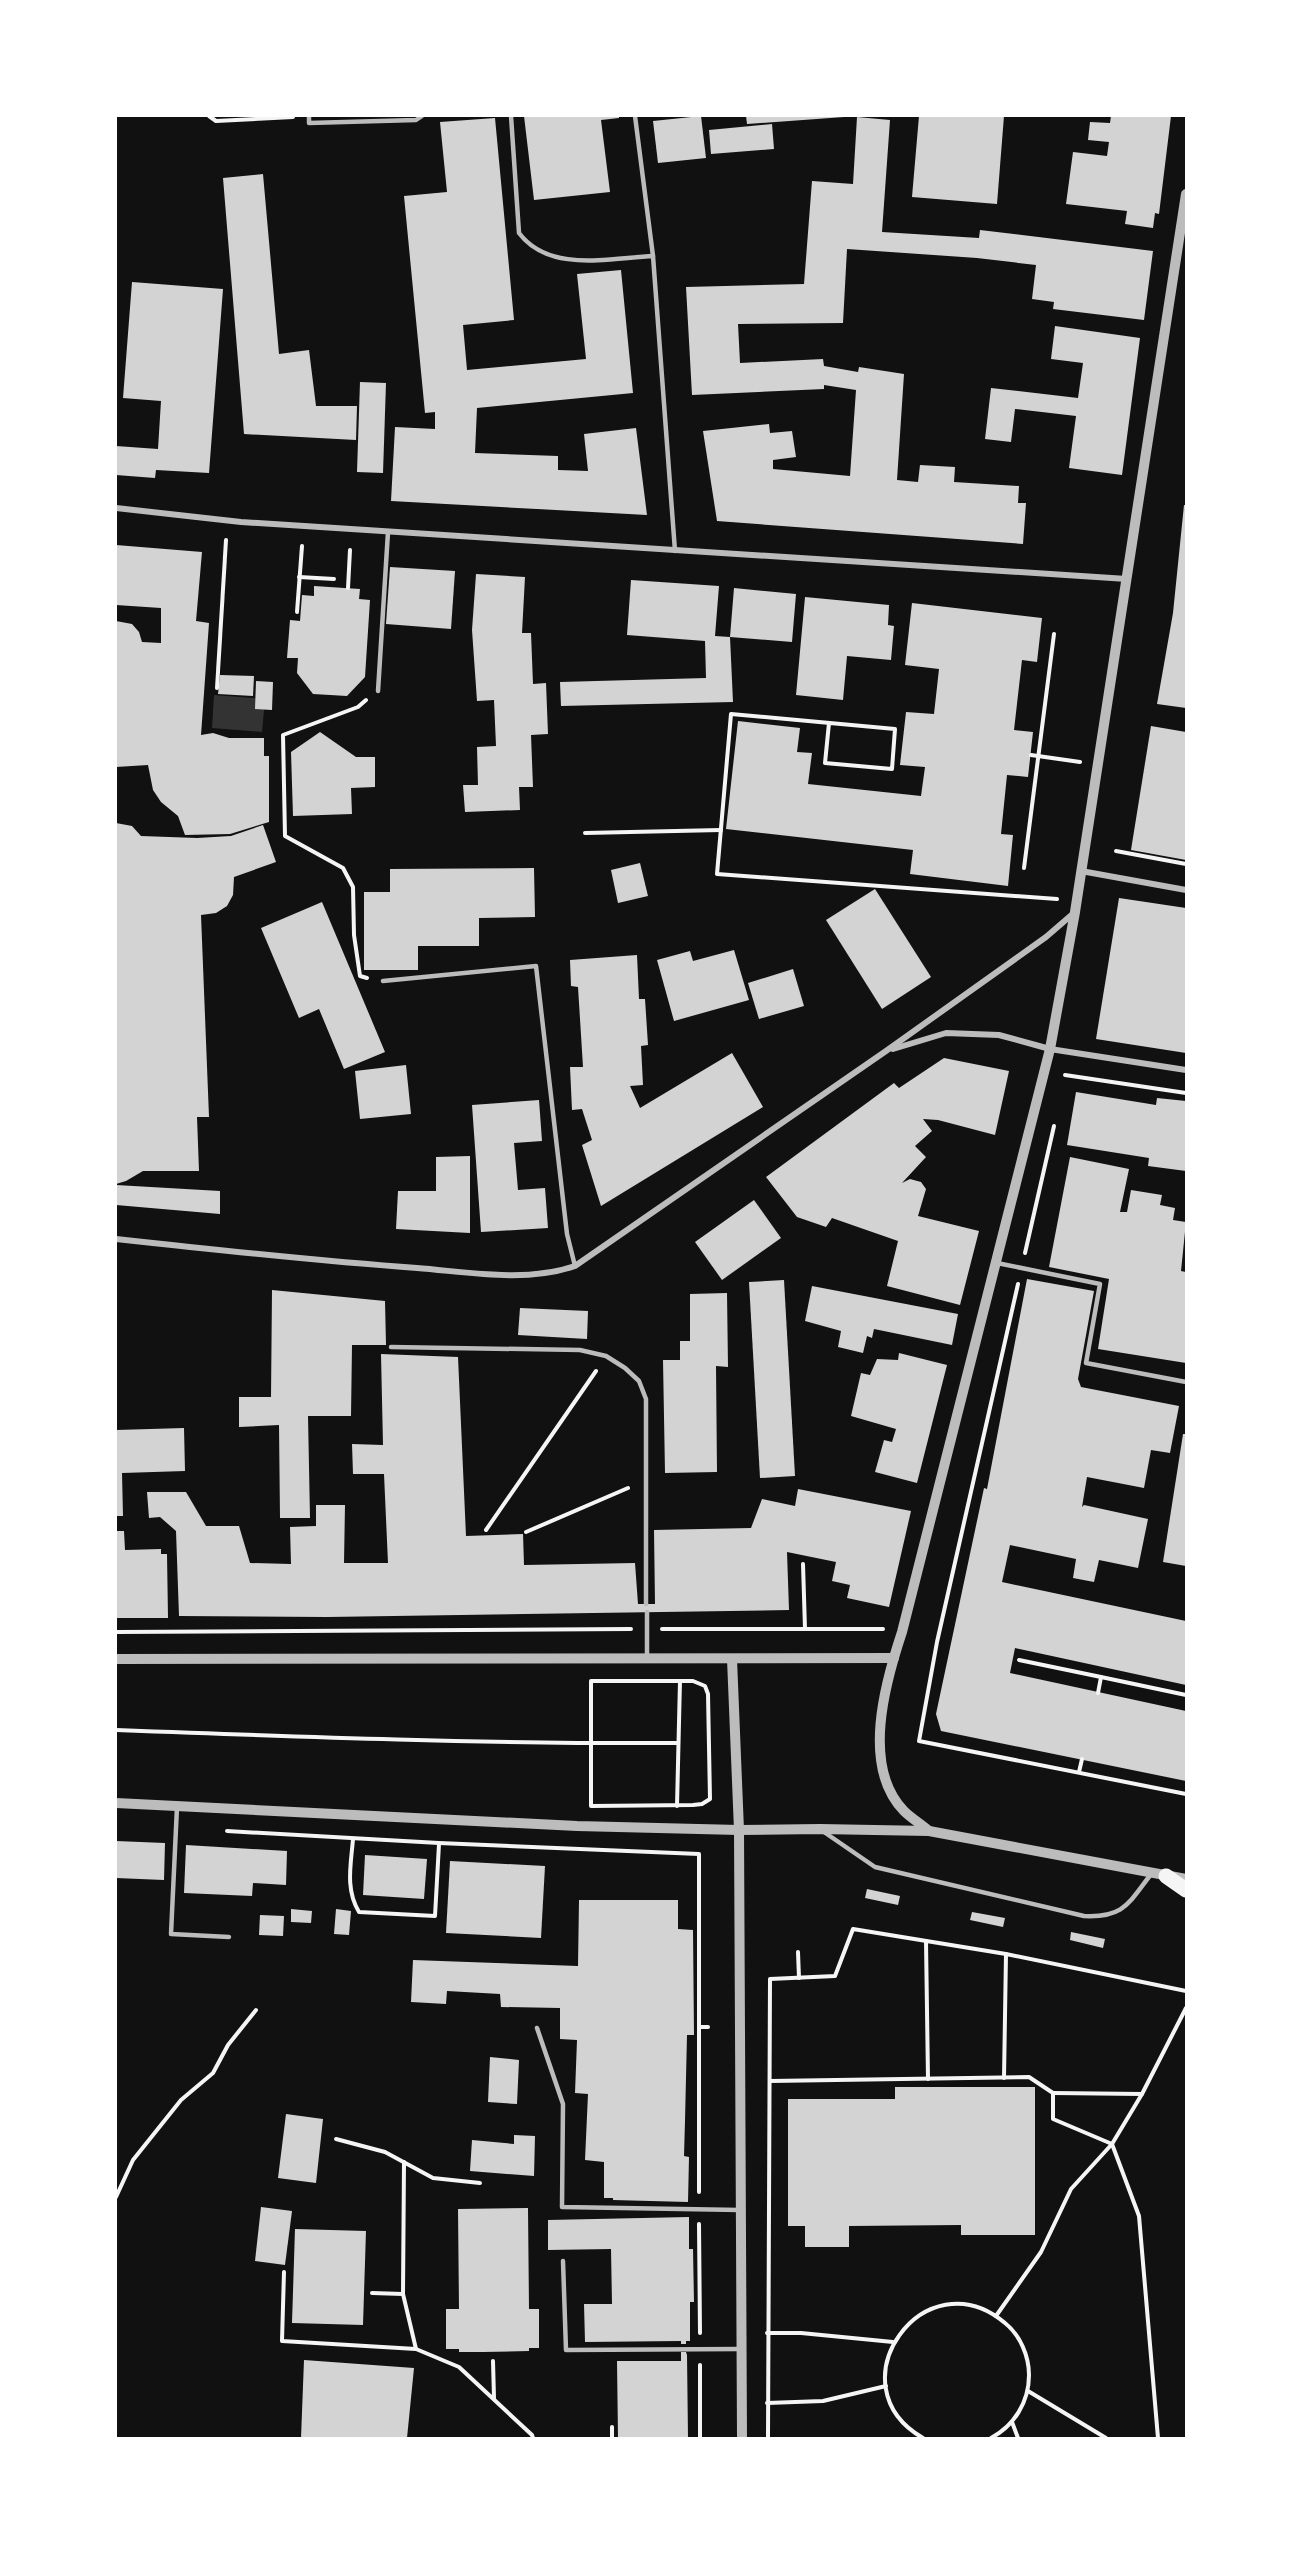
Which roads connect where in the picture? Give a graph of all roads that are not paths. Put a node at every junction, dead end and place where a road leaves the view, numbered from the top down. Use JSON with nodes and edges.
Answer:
{"nodes":[{"id":1,"x":309,"y":116,"type":"edge"},
{"id":2,"x":422,"y":116,"type":"edge"},
{"id":3,"x":511,"y":116,"type":"edge"},
{"id":4,"x":635,"y":116,"type":"edge"},
{"id":5,"x":1186,"y":194,"type":"edge"},
{"id":6,"x":653,"y":256,"type":"junction"},
{"id":7,"x":116,"y":508,"type":"edge"},
{"id":8,"x":388,"y":532,"type":"junction"},
{"id":9,"x":675,"y":551,"type":"junction"},
{"id":10,"x":1127,"y":579,"type":"junction"},
{"id":11,"x":378,"y":691,"type":"road end"},
{"id":12,"x":1081,"y":871,"type":"junction"},
{"id":13,"x":1186,"y":890,"type":"edge"},
{"id":14,"x":1075,"y":912,"type":"junction"},
{"id":15,"x":383,"y":981,"type":"road end"},
{"id":16,"x":1050,"y":1049,"type":"junction"},
{"id":17,"x":886,"y":1051,"type":"junction"},
{"id":18,"x":1186,"y":1070,"type":"edge"},
{"id":19,"x":116,"y":1239,"type":"edge"},
{"id":20,"x":997,"y":1263,"type":"junction"},
{"id":21,"x":575,"y":1266,"type":"junction"},
{"id":22,"x":391,"y":1347,"type":"dead end"},
{"id":23,"x":1186,"y":1382,"type":"edge"},
{"id":24,"x":646,"y":1604,"type":"dead end"},
{"id":25,"x":646,"y":1612,"type":"dead end"},
{"id":26,"x":646,"y":1658,"type":"junction"},
{"id":27,"x":894,"y":1658,"type":"junction"},
{"id":28,"x":116,"y":1659,"type":"edge"},
{"id":29,"x":732,"y":1659,"type":"junction"},
{"id":30,"x":116,"y":1803,"type":"edge"},
{"id":31,"x":177,"y":1806,"type":"junction"},
{"id":32,"x":820,"y":1829,"type":"junction"},
{"id":33,"x":739,"y":1830,"type":"junction"},
{"id":34,"x":929,"y":1831,"type":"junction"},
{"id":35,"x":1159,"y":1875,"type":"junction"},
{"id":36,"x":1186,"y":1879,"type":"edge"},
{"id":37,"x":1186,"y":1890,"type":"edge"},
{"id":38,"x":230,"y":1937,"type":"dead end"},
{"id":39,"x":537,"y":2028,"type":"dead end"},
{"id":40,"x":740,"y":2210,"type":"junction"},
{"id":41,"x":563,"y":2261,"type":"dead end"},
{"id":42,"x":741,"y":2349,"type":"junction"},
{"id":43,"x":742,"y":2439,"type":"edge"}],
"edges":[{"from":1,"to":2,"type":"lane"},
{"from":3,"to":6,"type":"lane"},
{"from":4,"to":6,"type":"lane"},
{"from":5,"to":10,"type":"street"},
{"from":6,"to":9,"type":"lane"},
{"from":7,"to":8,"type":"street"},
{"from":8,"to":9,"type":"street"},
{"from":8,"to":11,"type":"lane"},
{"from":9,"to":10,"type":"street"},
{"from":10,"to":12,"type":"street"},
{"from":12,"to":13,"type":"street"},
{"from":12,"to":14,"type":"street"},
{"from":14,"to":16,"type":"street"},
{"from":14,"to":17,"type":"street"},
{"from":15,"to":21,"type":"lane"},
{"from":16,"to":17,"type":"street"},
{"from":16,"to":18,"type":"street"},
{"from":16,"to":20,"type":"street"},
{"from":17,"to":21,"type":"street"},
{"from":19,"to":21,"type":"street"},
{"from":20,"to":23,"type":"lane"},
{"from":20,"to":27,"type":"street"},
{"from":22,"to":24,"type":"lane"},
{"from":25,"to":26,"type":"lane"},
{"from":26,"to":28,"type":"street"},
{"from":26,"to":29,"type":"street"},
{"from":27,"to":29,"type":"street"},
{"from":27,"to":34,"type":"street"},
{"from":29,"to":33,"type":"street"},
{"from":30,"to":31,"type":"street"},
{"from":31,"to":33,"type":"street"},
{"from":31,"to":38,"type":"lane"},
{"from":32,"to":33,"type":"street"},
{"from":32,"to":34,"type":"street"},
{"from":32,"to":35,"type":"lane"},
{"from":33,"to":40,"type":"street"},
{"from":34,"to":35,"type":"street"},
{"from":35,"to":36,"type":"street"},
{"from":35,"to":37,"type":"main road"},
{"from":39,"to":40,"type":"lane"},
{"from":40,"to":42,"type":"street"},
{"from":41,"to":42,"type":"lane"},
{"from":42,"to":43,"type":"street"}]}
